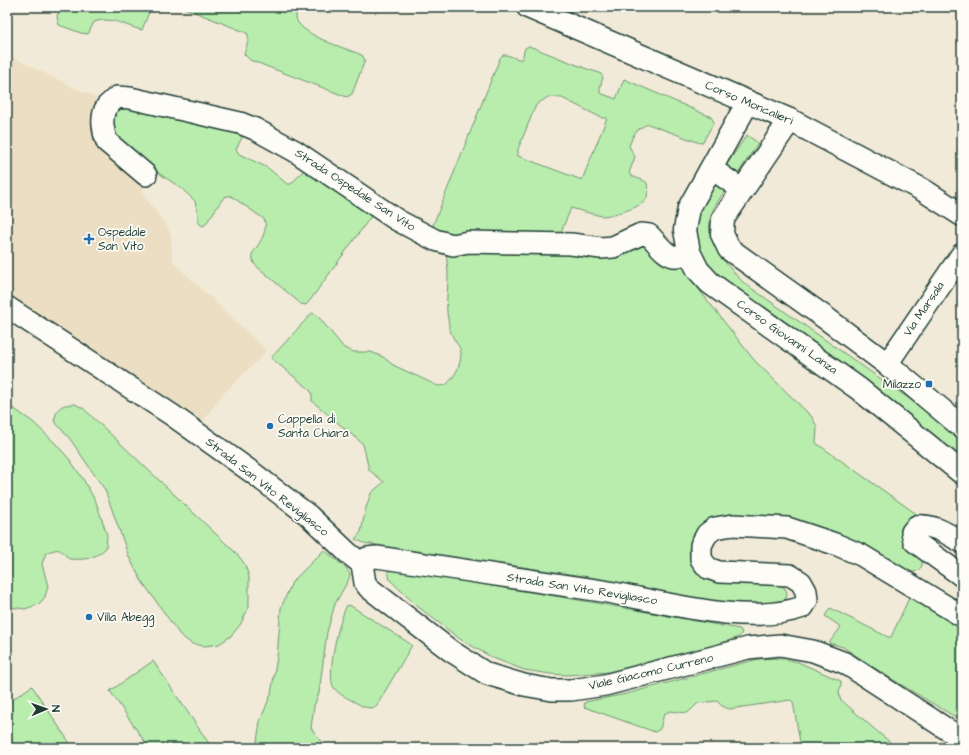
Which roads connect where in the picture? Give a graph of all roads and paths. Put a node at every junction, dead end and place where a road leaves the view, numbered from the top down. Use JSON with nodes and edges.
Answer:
{"nodes":[{"id":1,"x":528,"y":7,"type":"edge"},
{"id":2,"x":748,"y":102,"type":"junction"},
{"id":3,"x":790,"y":120,"type":"junction"},
{"id":4,"x":710,"y":168,"type":"junction"},
{"id":5,"x":146,"y":175,"type":"dead end"},
{"id":6,"x":742,"y":190,"type":"junction"},
{"id":7,"x":962,"y":215,"type":"edge"},
{"id":8,"x":689,"y":252,"type":"junction"},
{"id":9,"x":962,"y":254,"type":"edge"},
{"id":10,"x":7,"y":307,"type":"edge"},
{"id":11,"x":887,"y":364,"type":"junction"},
{"id":12,"x":962,"y":427,"type":"edge"},
{"id":13,"x":962,"y":473,"type":"edge"},
{"id":14,"x":962,"y":542,"type":"edge"},
{"id":15,"x":362,"y":564,"type":"junction"},
{"id":16,"x":962,"y":576,"type":"edge"},
{"id":17,"x":962,"y":616,"type":"edge"},
{"id":18,"x":962,"y":739,"type":"edge"}],
"edges":[{"from":1,"to":2,"type":"street","name":"Corso Moncalieri"},
{"from":2,"to":3,"type":"street","name":"Corso Moncalieri"},
{"from":2,"to":4,"type":"street","name":"Corso Giovanni Lanza"},
{"from":3,"to":6,"type":"street"},
{"from":3,"to":7,"type":"street","name":"Corso Moncalieri"},
{"from":4,"to":6,"type":"street"},
{"from":4,"to":8,"type":"street","name":"Corso Giovanni Lanza"},
{"from":5,"to":8,"type":"street","name":"Strada Ospedale San Vito"},
{"from":6,"to":11,"type":"street"},
{"from":8,"to":13,"type":"street","name":"Corso Giovanni Lanza"},
{"from":9,"to":11,"type":"street","name":"Via Marsala"},
{"from":10,"to":15,"type":"street","name":"Strada San Vito Revigliasco"},
{"from":11,"to":12,"type":"street"},
{"from":14,"to":16,"type":"street"},
{"from":15,"to":17,"type":"street","name":"Strada San Vito Revigliasco"},
{"from":15,"to":18,"type":"street","name":"Viale Giacomo Curreno"}]}
